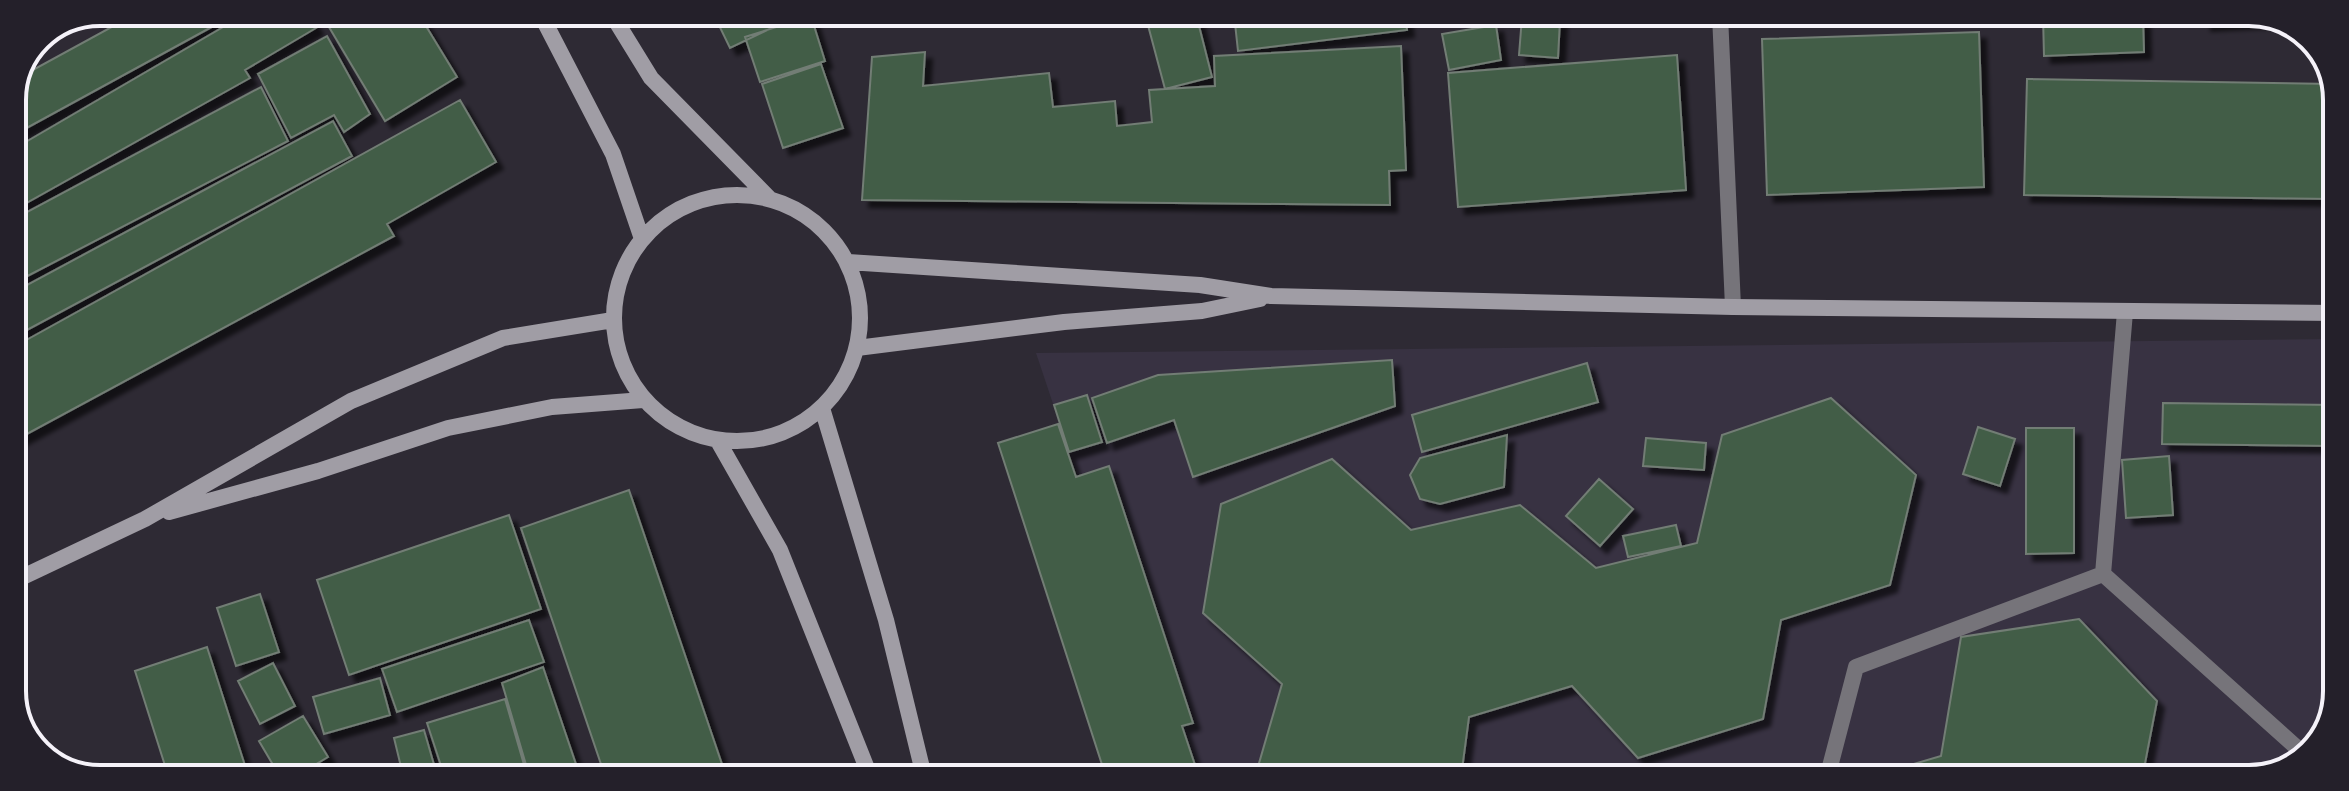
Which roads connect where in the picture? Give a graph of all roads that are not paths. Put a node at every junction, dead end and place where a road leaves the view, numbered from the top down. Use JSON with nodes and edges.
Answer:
{"nodes":[{"id":1,"x":547,"y":26,"type":"edge"},
{"id":2,"x":619,"y":26,"type":"edge"},
{"id":3,"x":1720,"y":26,"type":"edge"},
{"id":4,"x":770,"y":199,"type":"junction"},
{"id":5,"x":642,"y":239,"type":"junction"},
{"id":6,"x":848,"y":262,"type":"junction"},
{"id":7,"x":1271,"y":296,"type":"junction"},
{"id":8,"x":1733,"y":307,"type":"junction"},
{"id":9,"x":2125,"y":312,"type":"junction"},
{"id":10,"x":2323,"y":313,"type":"edge"},
{"id":11,"x":613,"y":320,"type":"junction"},
{"id":12,"x":857,"y":348,"type":"junction"},
{"id":13,"x":643,"y":400,"type":"junction"},
{"id":14,"x":822,"y":408,"type":"junction"},
{"id":15,"x":718,"y":441,"type":"junction"},
{"id":16,"x":145,"y":519,"type":"junction"},
{"id":17,"x":2103,"y":574,"type":"junction"},
{"id":18,"x":26,"y":575,"type":"edge"},
{"id":19,"x":2297,"y":747,"type":"edge"},
{"id":20,"x":866,"y":765,"type":"edge"},
{"id":21,"x":921,"y":765,"type":"edge"},
{"id":22,"x":1830,"y":765,"type":"edge"}],
"edges":[{"from":1,"to":5,"type":"main road"},
{"from":2,"to":4,"type":"main road"},
{"from":3,"to":8,"type":"street"},
{"from":4,"to":5,"type":"main road"},
{"from":4,"to":6,"type":"main road"},
{"from":5,"to":11,"type":"main road"},
{"from":6,"to":7,"type":"main road"},
{"from":6,"to":12,"type":"main road"},
{"from":7,"to":8,"type":"main road"},
{"from":7,"to":12,"type":"main road"},
{"from":8,"to":9,"type":"main road"},
{"from":9,"to":10,"type":"main road"},
{"from":9,"to":17,"type":"street"},
{"from":11,"to":13,"type":"main road"},
{"from":11,"to":16,"type":"main road"},
{"from":12,"to":14,"type":"main road"},
{"from":13,"to":15,"type":"main road"},
{"from":13,"to":16,"type":"main road"},
{"from":14,"to":15,"type":"main road"},
{"from":14,"to":21,"type":"main road"},
{"from":15,"to":20,"type":"main road"},
{"from":16,"to":18,"type":"main road"},
{"from":17,"to":19,"type":"street"},
{"from":17,"to":22,"type":"street"}]}
